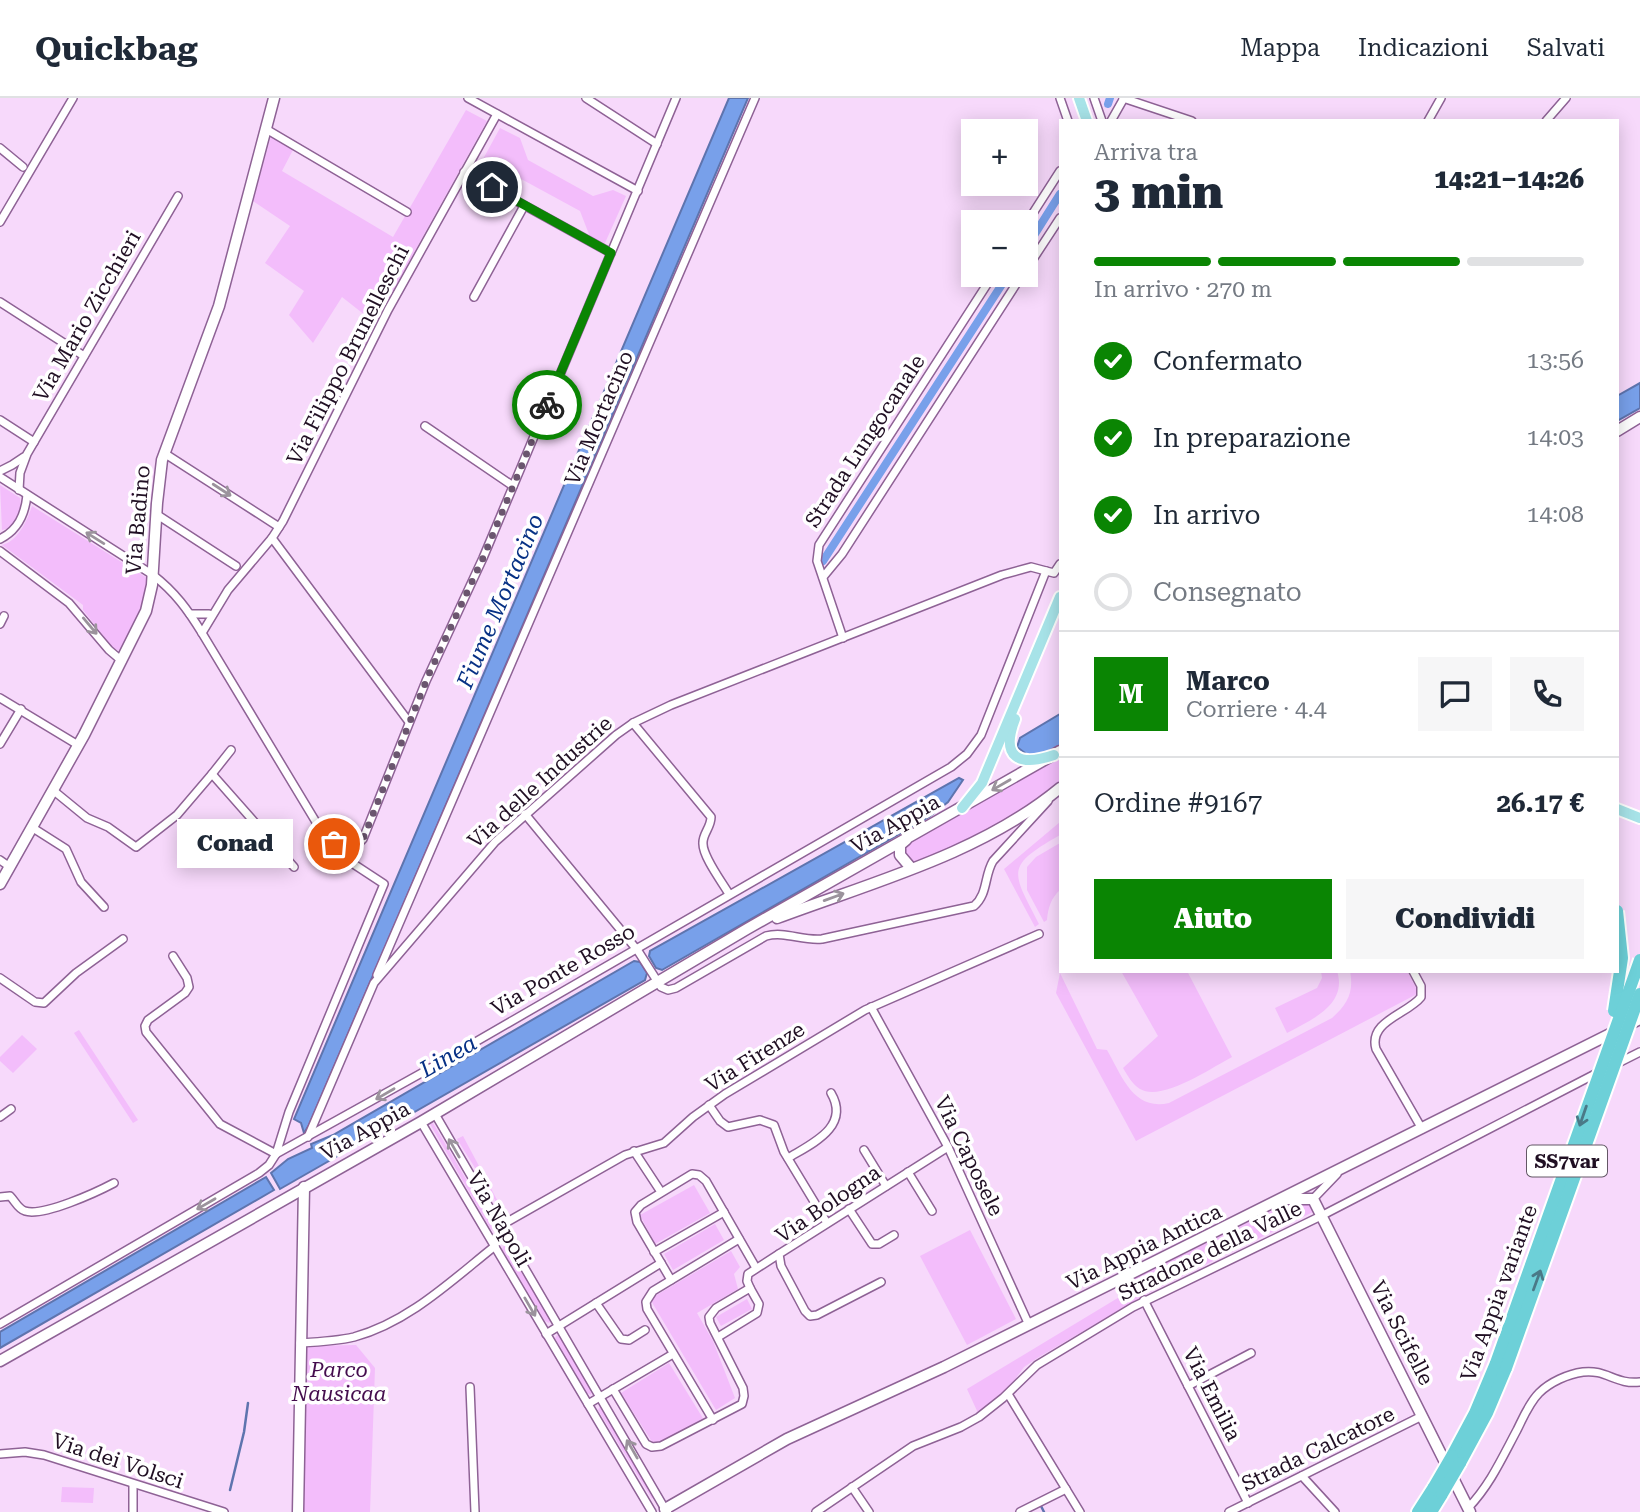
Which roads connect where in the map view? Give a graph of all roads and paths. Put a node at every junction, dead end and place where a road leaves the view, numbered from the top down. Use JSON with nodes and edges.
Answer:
{"nodes":[{"id":1,"x":74,"y":98,"type":"edge"},
{"id":2,"x":274,"y":98,"type":"edge"},
{"id":3,"x":468,"y":98,"type":"edge"},
{"id":4,"x":586,"y":98,"type":"edge"},
{"id":5,"x":676,"y":98,"type":"edge"},
{"id":6,"x":755,"y":98,"type":"edge"},
{"id":7,"x":1060,"y":98,"type":"edge"},
{"id":8,"x":1079,"y":98,"type":"edge"},
{"id":9,"x":1094,"y":98,"type":"edge"},
{"id":10,"x":1123,"y":98,"type":"edge"},
{"id":11,"x":1441,"y":98,"type":"edge"},
{"id":12,"x":1566,"y":98,"type":"edge"},
{"id":13,"x":497,"y":114,"type":"junction"},
{"id":14,"x":1067,"y":119,"type":"edge"},
{"id":15,"x":1086,"y":119,"type":"edge"},
{"id":16,"x":1101,"y":119,"type":"edge"},
{"id":17,"x":1112,"y":119,"type":"edge"},
{"id":18,"x":1186,"y":119,"type":"edge"},
{"id":19,"x":1429,"y":119,"type":"edge"},
{"id":20,"x":1548,"y":119,"type":"edge"},
{"id":21,"x":266,"y":129,"type":"junction"},
{"id":22,"x":657,"y":144,"type":"junction"},
{"id":23,"x":0,"y":148,"type":"edge"},
{"id":24,"x":23,"y":167,"type":"dead end"},
{"id":25,"x":464,"y":172,"type":"junction"},
{"id":26,"x":1059,"y":174,"type":"edge"},
{"id":27,"x":638,"y":191,"type":"junction"},
{"id":28,"x":178,"y":196,"type":"dead end"},
{"id":29,"x":524,"y":206,"type":"junction"},
{"id":30,"x":1035,"y":210,"type":"edge"},
{"id":31,"x":407,"y":212,"type":"dead end"},
{"id":32,"x":1059,"y":220,"type":"edge"},
{"id":33,"x":0,"y":222,"type":"edge"},
{"id":34,"x":1038,"y":252,"type":"edge"},
{"id":35,"x":611,"y":253,"type":"junction"},
{"id":36,"x":985,"y":287,"type":"edge"},
{"id":37,"x":1014,"y":287,"type":"edge"},
{"id":38,"x":474,"y":298,"type":"dead end"},
{"id":39,"x":0,"y":302,"type":"edge"},
{"id":40,"x":84,"y":356,"type":"junction"},
{"id":41,"x":1640,"y":418,"type":"edge"},
{"id":42,"x":0,"y":420,"type":"edge"},
{"id":43,"x":425,"y":426,"type":"dead end"},
{"id":44,"x":1619,"y":429,"type":"edge"},
{"id":45,"x":34,"y":442,"type":"junction"},
{"id":46,"x":164,"y":453,"type":"junction"},
{"id":47,"x":27,"y":454,"type":"junction"},
{"id":48,"x":0,"y":471,"type":"edge"},
{"id":49,"x":0,"y":477,"type":"edge"},
{"id":50,"x":513,"y":486,"type":"junction"},
{"id":51,"x":19,"y":490,"type":"junction"},
{"id":52,"x":27,"y":495,"type":"junction"},
{"id":53,"x":156,"y":514,"type":"junction"},
{"id":54,"x":279,"y":527,"type":"junction"},
{"id":55,"x":0,"y":538,"type":"edge"},
{"id":56,"x":272,"y":538,"type":"junction"},
{"id":57,"x":0,"y":551,"type":"edge"},
{"id":58,"x":1059,"y":565,"type":"edge"},
{"id":59,"x":236,"y":566,"type":"dead end"},
{"id":60,"x":1050,"y":572,"type":"junction"},
{"id":61,"x":153,"y":575,"type":"junction"},
{"id":62,"x":823,"y":577,"type":"junction"},
{"id":63,"x":1059,"y":599,"type":"edge"},
{"id":64,"x":219,"y":604,"type":"junction"},
{"id":65,"x":190,"y":614,"type":"junction"},
{"id":66,"x":209,"y":614,"type":"junction"},
{"id":67,"x":4,"y":616,"type":"dead end"},
{"id":68,"x":1059,"y":616,"type":"edge"},
{"id":69,"x":0,"y":624,"type":"edge"},
{"id":70,"x":200,"y":629,"type":"junction"},
{"id":71,"x":843,"y":638,"type":"junction"},
{"id":72,"x":122,"y":661,"type":"junction"},
{"id":73,"x":0,"y":698,"type":"edge"},
{"id":74,"x":21,"y":709,"type":"junction"},
{"id":75,"x":409,"y":722,"type":"junction"},
{"id":76,"x":633,"y":723,"type":"junction"},
{"id":77,"x":0,"y":744,"type":"edge"},
{"id":78,"x":78,"y":745,"type":"junction"},
{"id":79,"x":231,"y":750,"type":"dead end"},
{"id":80,"x":1057,"y":753,"type":"edge"},
{"id":81,"x":212,"y":774,"type":"junction"},
{"id":82,"x":54,"y":791,"type":"junction"},
{"id":83,"x":1057,"y":791,"type":"edge"},
{"id":84,"x":962,"y":808,"type":"junction"},
{"id":85,"x":1619,"y":810,"type":"edge"},
{"id":86,"x":525,"y":814,"type":"junction"},
{"id":87,"x":1640,"y":818,"type":"edge"},
{"id":88,"x":1007,"y":826,"type":"junction"},
{"id":89,"x":33,"y":828,"type":"junction"},
{"id":90,"x":906,"y":839,"type":"junction"},
{"id":91,"x":1013,"y":841,"type":"junction"},
{"id":92,"x":341,"y":849,"type":"junction"},
{"id":93,"x":0,"y":860,"type":"edge"},
{"id":94,"x":10,"y":867,"type":"junction"},
{"id":95,"x":293,"y":867,"type":"dead end"},
{"id":96,"x":911,"y":868,"type":"junction"},
{"id":97,"x":0,"y":884,"type":"edge"},
{"id":98,"x":729,"y":894,"type":"junction"},
{"id":99,"x":104,"y":907,"type":"dead end"},
{"id":100,"x":1619,"y":925,"type":"edge"},
{"id":101,"x":747,"y":929,"type":"junction"},
{"id":102,"x":1039,"y":934,"type":"dead end"},
{"id":103,"x":123,"y":939,"type":"dead end"},
{"id":104,"x":636,"y":950,"type":"junction"},
{"id":105,"x":173,"y":956,"type":"dead end"},
{"id":106,"x":1640,"y":960,"type":"edge"},
{"id":107,"x":1414,"y":973,"type":"edge"},
{"id":108,"x":0,"y":978,"type":"edge"},
{"id":109,"x":374,"y":982,"type":"junction"},
{"id":110,"x":657,"y":982,"type":"junction"},
{"id":111,"x":1640,"y":994,"type":"edge"},
{"id":112,"x":871,"y":1007,"type":"junction"},
{"id":113,"x":1640,"y":1019,"type":"edge"},
{"id":114,"x":1640,"y":1052,"type":"edge"},
{"id":115,"x":1593,"y":1088,"type":"junction"},
{"id":116,"x":831,"y":1093,"type":"dead end"},
{"id":117,"x":709,"y":1105,"type":"junction"},
{"id":118,"x":11,"y":1109,"type":"dead end"},
{"id":119,"x":435,"y":1114,"type":"junction"},
{"id":120,"x":0,"y":1117,"type":"edge"},
{"id":121,"x":421,"y":1122,"type":"junction"},
{"id":122,"x":1422,"y":1129,"type":"junction"},
{"id":123,"x":306,"y":1138,"type":"junction"},
{"id":124,"x":948,"y":1147,"type":"junction"},
{"id":125,"x":864,"y":1150,"type":"dead end"},
{"id":126,"x":634,"y":1151,"type":"junction"},
{"id":127,"x":277,"y":1153,"type":"junction"},
{"id":128,"x":788,"y":1158,"type":"junction"},
{"id":129,"x":1350,"y":1166,"type":"junction"},
{"id":130,"x":908,"y":1172,"type":"junction"},
{"id":131,"x":114,"y":1183,"type":"dead end"},
{"id":132,"x":886,"y":1186,"type":"junction"},
{"id":133,"x":304,"y":1187,"type":"junction"},
{"id":134,"x":661,"y":1192,"type":"junction"},
{"id":135,"x":0,"y":1197,"type":"edge"},
{"id":136,"x":1283,"y":1199,"type":"junction"},
{"id":137,"x":1313,"y":1199,"type":"junction"},
{"id":138,"x":849,"y":1209,"type":"junction"},
{"id":139,"x":932,"y":1211,"type":"dead end"},
{"id":140,"x":724,"y":1212,"type":"junction"},
{"id":141,"x":1321,"y":1216,"type":"junction"},
{"id":142,"x":827,"y":1223,"type":"junction"},
{"id":143,"x":503,"y":1230,"type":"junction"},
{"id":144,"x":894,"y":1235,"type":"dead end"},
{"id":145,"x":739,"y":1239,"type":"junction"},
{"id":146,"x":494,"y":1244,"type":"junction"},
{"id":147,"x":654,"y":1252,"type":"junction"},
{"id":148,"x":779,"y":1254,"type":"junction"},
{"id":149,"x":661,"y":1263,"type":"junction"},
{"id":150,"x":756,"y":1268,"type":"junction"},
{"id":151,"x":671,"y":1280,"type":"junction"},
{"id":152,"x":881,"y":1282,"type":"dead end"},
{"id":153,"x":750,"y":1289,"type":"junction"},
{"id":154,"x":1144,"y":1300,"type":"junction"},
{"id":155,"x":596,"y":1303,"type":"junction"},
{"id":156,"x":0,"y":1324,"type":"edge"},
{"id":157,"x":559,"y":1325,"type":"junction"},
{"id":158,"x":1029,"y":1325,"type":"junction"},
{"id":159,"x":645,"y":1330,"type":"dead end"},
{"id":160,"x":545,"y":1334,"type":"junction"},
{"id":161,"x":718,"y":1337,"type":"junction"},
{"id":162,"x":300,"y":1343,"type":"junction"},
{"id":163,"x":1251,"y":1353,"type":"dead end"},
{"id":164,"x":673,"y":1354,"type":"junction"},
{"id":165,"x":0,"y":1361,"type":"edge"},
{"id":166,"x":1501,"y":1365,"type":"junction"},
{"id":167,"x":1640,"y":1382,"type":"edge"},
{"id":168,"x":1188,"y":1385,"type":"junction"},
{"id":169,"x":470,"y":1387,"type":"dead end"},
{"id":170,"x":613,"y":1389,"type":"junction"},
{"id":171,"x":1008,"y":1394,"type":"junction"},
{"id":172,"x":601,"y":1396,"type":"junction"},
{"id":173,"x":588,"y":1404,"type":"junction"},
{"id":174,"x":1422,"y":1416,"type":"junction"},
{"id":175,"x":713,"y":1420,"type":"junction"},
{"id":176,"x":0,"y":1454,"type":"edge"},
{"id":177,"x":1302,"y":1476,"type":"junction"},
{"id":178,"x":133,"y":1485,"type":"junction"},
{"id":179,"x":852,"y":1488,"type":"junction"},
{"id":180,"x":1066,"y":1489,"type":"junction"},
{"id":181,"x":1438,"y":1491,"type":"junction"},
{"id":182,"x":1248,"y":1503,"type":"junction"},
{"id":183,"x":665,"y":1510,"type":"edge"},
{"id":184,"x":1469,"y":1510,"type":"edge"},
{"id":185,"x":133,"y":1512,"type":"edge"},
{"id":186,"x":224,"y":1512,"type":"edge"},
{"id":187,"x":298,"y":1512,"type":"edge"},
{"id":188,"x":475,"y":1512,"type":"edge"},
{"id":189,"x":652,"y":1512,"type":"edge"},
{"id":190,"x":816,"y":1512,"type":"edge"},
{"id":191,"x":869,"y":1512,"type":"edge"},
{"id":192,"x":1020,"y":1512,"type":"edge"},
{"id":193,"x":1080,"y":1512,"type":"edge"},
{"id":194,"x":1229,"y":1512,"type":"edge"},
{"id":195,"x":1335,"y":1512,"type":"edge"},
{"id":196,"x":1418,"y":1512,"type":"edge"},
{"id":197,"x":1431,"y":1512,"type":"edge"}],
"edges":[{"from":1,"to":33,"type":"street"},
{"from":2,"to":21,"type":"street","name":"Via Badino"},
{"from":3,"to":13,"type":"street"},
{"from":4,"to":22,"type":"street"},
{"from":5,"to":22,"type":"street"},
{"from":6,"to":109,"type":"street","name":"Via Mortacino"},
{"from":7,"to":14,"type":"street"},
{"from":8,"to":15,"type":"main road"},
{"from":9,"to":16,"type":"street"},
{"from":10,"to":17,"type":"street"},
{"from":10,"to":18,"type":"street"},
{"from":11,"to":19,"type":"street"},
{"from":12,"to":20,"type":"street"},
{"from":13,"to":25,"type":"street","name":"Via Filippo Brunelleschi"},
{"from":13,"to":27,"type":"street"},
{"from":21,"to":31,"type":"street"},
{"from":21,"to":46,"type":"street","name":"Via Badino"},
{"from":22,"to":27,"type":"street"},
{"from":23,"to":24,"type":"street"},
{"from":25,"to":29,"type":"street"},
{"from":25,"to":54,"type":"street","name":"Via Filippo Brunelleschi"},
{"from":26,"to":30,"type":"street"},
{"from":27,"to":35,"type":"street"},
{"from":28,"to":40,"type":"street","name":"Via Mario Zicchieri"},
{"from":29,"to":35,"type":"street"},
{"from":29,"to":38,"type":"street"},
{"from":32,"to":34,"type":"street"},
{"from":35,"to":50,"type":"street"},
{"from":36,"to":62,"type":"street","name":"Strada Lungocanale"},
{"from":37,"to":62,"type":"street"},
{"from":39,"to":40,"type":"street"},
{"from":40,"to":45,"type":"street","name":"Via Mario Zicchieri"},
{"from":41,"to":44,"type":"street"},
{"from":42,"to":45,"type":"street"},
{"from":43,"to":50,"type":"street"},
{"from":45,"to":47,"type":"street","name":"Via Mario Zicchieri"},
{"from":46,"to":53,"type":"street","name":"Via Badino"},
{"from":46,"to":54,"type":"street","one_way":true},
{"from":47,"to":48,"type":"street","name":"Via Mario Zicchieri"},
{"from":47,"to":51,"type":"street","name":"Via Mario Zicchieri"},
{"from":49,"to":51,"type":"street"},
{"from":50,"to":75,"type":"street"},
{"from":51,"to":52,"type":"street"},
{"from":52,"to":55,"type":"street"},
{"from":61,"to":52,"type":"street","one_way":true},
{"from":53,"to":59,"type":"street"},
{"from":53,"to":61,"type":"street","name":"Via Badino"},
{"from":54,"to":56,"type":"street","name":"Via Filippo Brunelleschi"},
{"from":56,"to":64,"type":"street","name":"Via Filippo Brunelleschi"},
{"from":56,"to":75,"type":"street"},
{"from":57,"to":72,"type":"street","one_way":true},
{"from":58,"to":60,"type":"street","name":"Via Ponte Rosso"},
{"from":60,"to":71,"type":"street","name":"Via delle Industrie"},
{"from":60,"to":98,"type":"street","name":"Via Ponte Rosso"},
{"from":61,"to":65,"type":"street"},
{"from":61,"to":72,"type":"street","name":"Via Badino"},
{"from":62,"to":71,"type":"street","name":"Strada Lungocanale"},
{"from":63,"to":84,"type":"main road"},
{"from":64,"to":66,"type":"street","name":"Via Filippo Brunelleschi"},
{"from":64,"to":70,"type":"street","name":"Via Filippo Brunelleschi"},
{"from":65,"to":66,"type":"street"},
{"from":65,"to":70,"type":"street"},
{"from":66,"to":70,"type":"street","name":"Via Filippo Brunelleschi"},
{"from":67,"to":69,"type":"street"},
{"from":68,"to":80,"type":"main road"},
{"from":70,"to":92,"type":"street"},
{"from":71,"to":76,"type":"street","name":"Via delle Industrie"},
{"from":72,"to":78,"type":"street","name":"Via Badino"},
{"from":73,"to":74,"type":"street"},
{"from":74,"to":77,"type":"street"},
{"from":74,"to":78,"type":"street"},
{"from":75,"to":92,"type":"street"},
{"from":76,"to":86,"type":"street","name":"Via delle Industrie"},
{"from":76,"to":98,"type":"street"},
{"from":78,"to":82,"type":"street","name":"Via Badino"},
{"from":79,"to":81,"type":"street"},
{"from":80,"to":84,"type":"street","name":"Via Appia","one_way":true},
{"from":81,"to":82,"type":"street"},
{"from":81,"to":95,"type":"street"},
{"from":82,"to":89,"type":"street","name":"Via Badino"},
{"from":83,"to":88,"type":"street","name":"Via Appia"},
{"from":83,"to":91,"type":"street"},
{"from":84,"to":90,"type":"street","name":"Via Appia"},
{"from":85,"to":87,"type":"main road"},
{"from":86,"to":104,"type":"street"},
{"from":86,"to":109,"type":"street","name":"Via delle Industrie"},
{"from":88,"to":91,"type":"street"},
{"from":88,"to":96,"type":"street","name":"Via Appia"},
{"from":89,"to":94,"type":"street","name":"Via Badino"},
{"from":89,"to":99,"type":"street"},
{"from":90,"to":96,"type":"street"},
{"from":90,"to":101,"type":"street","name":"Via Appia"},
{"from":91,"to":110,"type":"street"},
{"from":92,"to":127,"type":"street"},
{"from":93,"to":94,"type":"street"},
{"from":94,"to":97,"type":"street","name":"Via Badino"},
{"from":101,"to":96,"type":"street","name":"Via Appia","one_way":true},
{"from":98,"to":104,"type":"street","name":"Via Ponte Rosso"},
{"from":100,"to":115,"type":"highway","number":"SS7var","bridge":true},
{"from":101,"to":110,"type":"street","name":"Via Appia"},
{"from":102,"to":112,"type":"street","name":"Via Firenze"},
{"from":103,"to":108,"type":"street"},
{"from":104,"to":110,"type":"street"},
{"from":104,"to":123,"type":"street","name":"Via Ponte Rosso","one_way":true},
{"from":105,"to":127,"type":"street"},
{"from":106,"to":115,"type":"highway","name":"Via Appia variante","number":"SS7var","bridge":true},
{"from":107,"to":122,"type":"street"},
{"from":109,"to":123,"type":"street","name":"Via delle Industrie"},
{"from":110,"to":119,"type":"street","name":"Via Appia"},
{"from":166,"to":111,"type":"highway","name":"Via Appia variante","number":"SS7var","one_way":true,"bridge":true},
{"from":112,"to":117,"type":"street","name":"Via Firenze"},
{"from":112,"to":124,"type":"street","name":"Via Caposele"},
{"from":113,"to":122,"type":"street","name":"Via Appia Antica"},
{"from":114,"to":141,"type":"street","name":"Stradone della Valle"},
{"from":115,"to":166,"type":"highway","name":"Via Appia variante","number":"SS7var","one_way":true,"bridge":true},
{"from":116,"to":128,"type":"street"},
{"from":117,"to":126,"type":"street","name":"Via Firenze"},
{"from":117,"to":128,"type":"street"},
{"from":118,"to":120,"type":"street"},
{"from":119,"to":121,"type":"street","name":"Via Appia"},
{"from":143,"to":119,"type":"street","name":"Via Napoli","one_way":true},
{"from":121,"to":133,"type":"street","name":"Via Appia"},
{"from":121,"to":146,"type":"street","name":"Via Napoli"},
{"from":122,"to":129,"type":"street","name":"Via Appia Antica"},
{"from":123,"to":127,"type":"street","name":"Via Ponte Rosso"},
{"from":124,"to":130,"type":"street","name":"Via Bologna"},
{"from":124,"to":158,"type":"street","name":"Via Caposele"},
{"from":125,"to":132,"type":"street"},
{"from":126,"to":134,"type":"street"},
{"from":126,"to":143,"type":"street","name":"Via Firenze"},
{"from":127,"to":156,"type":"street","name":"Via Ponte Rosso","one_way":true},
{"from":128,"to":142,"type":"street"},
{"from":129,"to":136,"type":"street","name":"Via Appia Antica"},
{"from":129,"to":137,"type":"street"},
{"from":130,"to":132,"type":"street","name":"Via Bologna"},
{"from":130,"to":139,"type":"street"},
{"from":131,"to":135,"type":"street"},
{"from":132,"to":138,"type":"street","name":"Via Bologna"},
{"from":133,"to":162,"type":"street"},
{"from":133,"to":165,"type":"street","name":"Via Appia"},
{"from":134,"to":140,"type":"street"},
{"from":134,"to":147,"type":"street"},
{"from":136,"to":137,"type":"street"},
{"from":136,"to":158,"type":"street","name":"Via Appia Antica"},
{"from":137,"to":141,"type":"street","name":"Via Scifelle"},
{"from":138,"to":142,"type":"street","name":"Via Bologna"},
{"from":138,"to":144,"type":"street"},
{"from":140,"to":145,"type":"street"},
{"from":140,"to":147,"type":"street"},
{"from":141,"to":154,"type":"street","name":"Stradone della Valle"},
{"from":141,"to":174,"type":"street","name":"Via Scifelle"},
{"from":142,"to":148,"type":"street","name":"Via Bologna"},
{"from":143,"to":146,"type":"street","name":"Via Firenze"},
{"from":143,"to":157,"type":"street","name":"Via Napoli"},
{"from":145,"to":150,"type":"street"},
{"from":145,"to":151,"type":"street"},
{"from":146,"to":160,"type":"street","name":"Via Napoli","one_way":true},
{"from":146,"to":162,"type":"street","name":"Via Firenze"},
{"from":147,"to":149,"type":"street"},
{"from":148,"to":150,"type":"street"},
{"from":148,"to":152,"type":"street","name":"Via Bologna"},
{"from":149,"to":151,"type":"street"},
{"from":149,"to":155,"type":"street"},
{"from":150,"to":153,"type":"street"},
{"from":151,"to":164,"type":"street"},
{"from":153,"to":161,"type":"street"},
{"from":153,"to":161,"type":"street"},
{"from":154,"to":168,"type":"street","name":"Via Emilia"},
{"from":154,"to":171,"type":"street","name":"Stradone della Valle"},
{"from":155,"to":157,"type":"street"},
{"from":155,"to":159,"type":"street"},
{"from":157,"to":160,"type":"street"},
{"from":157,"to":172,"type":"street","name":"Via Napoli"},
{"from":158,"to":183,"type":"street","name":"Via Appia Antica"},
{"from":160,"to":173,"type":"street","name":"Via Napoli"},
{"from":161,"to":175,"type":"street"},
{"from":162,"to":187,"type":"street"},
{"from":163,"to":168,"type":"street"},
{"from":164,"to":170,"type":"street"},
{"from":164,"to":175,"type":"street"},
{"from":166,"to":181,"type":"highway","name":"Via Appia variante","number":"SS7var","bridge":true},
{"from":167,"to":184,"type":"street"},
{"from":168,"to":182,"type":"street","name":"Via Emilia"},
{"from":169,"to":188,"type":"street"},
{"from":170,"to":172,"type":"street"},
{"from":170,"to":175,"type":"street"},
{"from":171,"to":179,"type":"street","name":"Stradone della Valle"},
{"from":171,"to":180,"type":"street"},
{"from":172,"to":173,"type":"street"},
{"from":183,"to":172,"type":"street","name":"Via Napoli","one_way":true},
{"from":173,"to":189,"type":"street","name":"Via Napoli"},
{"from":174,"to":177,"type":"street","name":"Strada Calcatore"},
{"from":174,"to":184,"type":"street","name":"Via Scifelle"},
{"from":176,"to":178,"type":"street","name":"Via dei Volsci"},
{"from":177,"to":182,"type":"street","name":"Strada Calcatore"},
{"from":177,"to":195,"type":"street"},
{"from":178,"to":185,"type":"street"},
{"from":178,"to":186,"type":"street","name":"Via dei Volsci"},
{"from":179,"to":190,"type":"street","name":"Stradone della Valle"},
{"from":179,"to":191,"type":"street"},
{"from":180,"to":192,"type":"street"},
{"from":180,"to":193,"type":"street"},
{"from":181,"to":196,"type":"highway","name":"Via Appia variante","number":"SS7var"},
{"from":181,"to":197,"type":"highway","name":"Via Appia variante","number":"SS7var"},
{"from":182,"to":194,"type":"street","name":"Strada Calcatore"}]}
